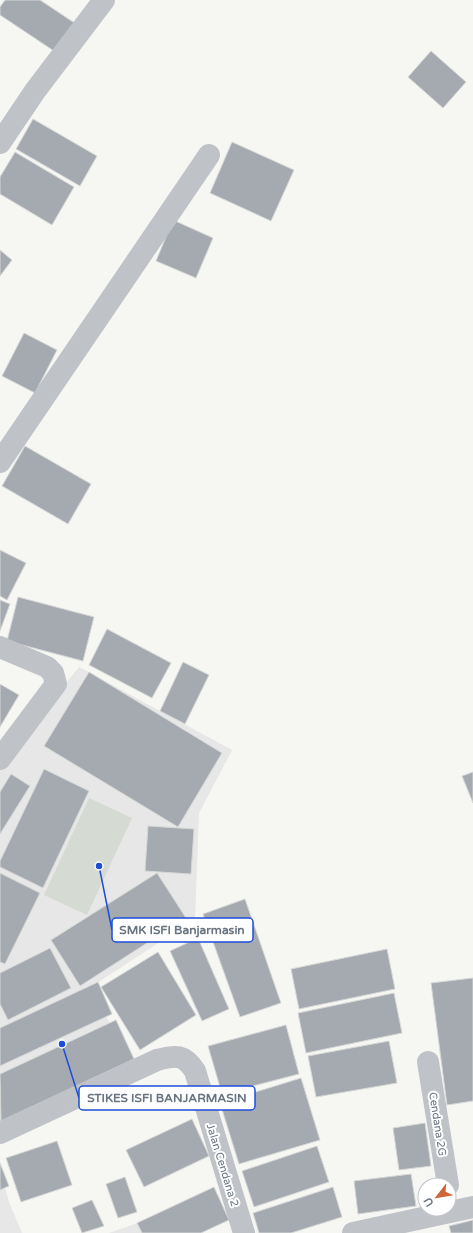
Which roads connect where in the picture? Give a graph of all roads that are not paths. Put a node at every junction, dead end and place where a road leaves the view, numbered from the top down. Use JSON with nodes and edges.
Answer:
{"nodes":[{"id":1,"x":104,"y":0,"type":"edge"},
{"id":2,"x":0,"y":143,"type":"edge"},
{"id":3,"x":209,"y":155,"type":"dead end"},
{"id":4,"x":0,"y":462,"type":"edge"},
{"id":5,"x":0,"y":647,"type":"edge"},
{"id":6,"x":0,"y":759,"type":"edge"},
{"id":7,"x":428,"y":1062,"type":"dead end"},
{"id":8,"x":0,"y":1133,"type":"edge"},
{"id":9,"x":447,"y":1177,"type":"edge"},
{"id":10,"x":457,"y":1204,"type":"edge"},
{"id":11,"x":473,"y":1208,"type":"edge"},
{"id":12,"x":417,"y":1213,"type":"edge"},
{"id":13,"x":244,"y":1233,"type":"edge"},
{"id":14,"x":353,"y":1233,"type":"edge"}],
"edges":[{"from":1,"to":2,"type":"street"},
{"from":3,"to":4,"type":"street"},
{"from":5,"to":6,"type":"street"},
{"from":7,"to":9,"type":"street","name":"Cendana 2G"},
{"from":8,"to":13,"type":"street","name":"Jalan Cendana 2"},
{"from":10,"to":11,"type":"street"},
{"from":12,"to":14,"type":"street"}]}
